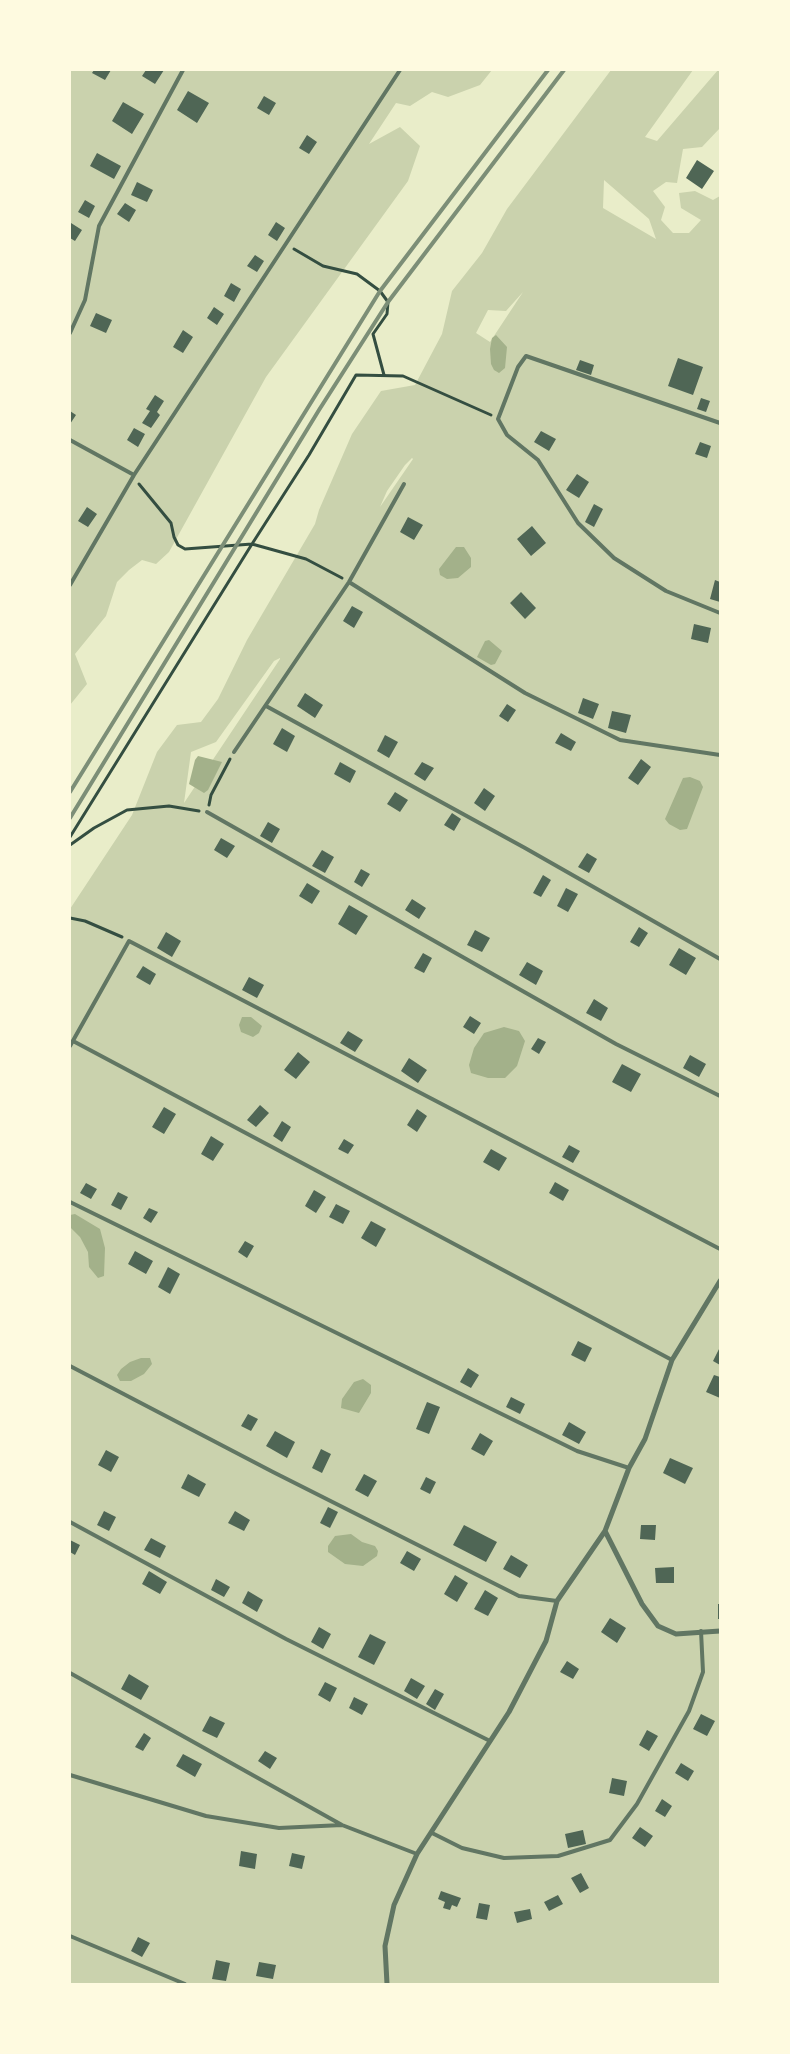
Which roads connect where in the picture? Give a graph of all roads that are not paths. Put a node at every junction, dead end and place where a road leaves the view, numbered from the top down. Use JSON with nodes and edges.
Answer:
{"nodes":[{"id":1,"x":183,"y":70,"type":"edge"},
{"id":2,"x":400,"y":70,"type":"edge"},
{"id":3,"x":70,"y":333,"type":"edge"},
{"id":4,"x":720,"y":423,"type":"edge"},
{"id":5,"x":70,"y":440,"type":"edge"},
{"id":6,"x":134,"y":475,"type":"junction"},
{"id":7,"x":404,"y":484,"type":"dead end"},
{"id":8,"x":349,"y":582,"type":"junction"},
{"id":9,"x":70,"y":585,"type":"edge"},
{"id":10,"x":720,"y":613,"type":"edge"},
{"id":11,"x":266,"y":706,"type":"junction"},
{"id":12,"x":234,"y":752,"type":"road end"},
{"id":13,"x":720,"y":755,"type":"edge"},
{"id":14,"x":207,"y":812,"type":"road end"},
{"id":15,"x":720,"y":959,"type":"edge"},
{"id":16,"x":73,"y":1041,"type":"junction"},
{"id":17,"x":70,"y":1046,"type":"edge"},
{"id":18,"x":720,"y":1096,"type":"edge"},
{"id":19,"x":70,"y":1202,"type":"edge"},
{"id":20,"x":720,"y":1249,"type":"edge"},
{"id":21,"x":720,"y":1281,"type":"edge"},
{"id":22,"x":672,"y":1360,"type":"junction"},
{"id":23,"x":70,"y":1366,"type":"edge"},
{"id":24,"x":629,"y":1468,"type":"junction"},
{"id":25,"x":70,"y":1522,"type":"edge"},
{"id":26,"x":605,"y":1531,"type":"junction"},
{"id":27,"x":556,"y":1601,"type":"junction"},
{"id":28,"x":720,"y":1631,"type":"edge"},
{"id":29,"x":701,"y":1632,"type":"junction"},
{"id":30,"x":70,"y":1673,"type":"edge"},
{"id":31,"x":490,"y":1741,"type":"junction"},
{"id":32,"x":70,"y":1776,"type":"edge"},
{"id":33,"x":342,"y":1825,"type":"junction"},
{"id":34,"x":432,"y":1833,"type":"junction"},
{"id":35,"x":417,"y":1854,"type":"junction"},
{"id":36,"x":70,"y":1936,"type":"edge"},
{"id":37,"x":185,"y":1984,"type":"edge"},
{"id":38,"x":387,"y":1984,"type":"edge"}],
"edges":[{"from":1,"to":3,"type":"lane"},
{"from":2,"to":6,"type":"lane"},
{"from":4,"to":10,"type":"lane"},
{"from":5,"to":6,"type":"lane"},
{"from":6,"to":9,"type":"lane"},
{"from":7,"to":8,"type":"lane"},
{"from":8,"to":11,"type":"lane"},
{"from":8,"to":13,"type":"lane"},
{"from":11,"to":12,"type":"lane"},
{"from":11,"to":15,"type":"lane"},
{"from":14,"to":18,"type":"lane"},
{"from":16,"to":17,"type":"lane"},
{"from":16,"to":20,"type":"lane"},
{"from":16,"to":22,"type":"lane"},
{"from":19,"to":24,"type":"lane"},
{"from":21,"to":22,"type":"street"},
{"from":22,"to":24,"type":"street"},
{"from":23,"to":27,"type":"lane"},
{"from":24,"to":26,"type":"street"},
{"from":25,"to":31,"type":"lane"},
{"from":26,"to":27,"type":"street"},
{"from":26,"to":29,"type":"street"},
{"from":27,"to":31,"type":"street"},
{"from":28,"to":29,"type":"street"},
{"from":29,"to":34,"type":"lane"},
{"from":30,"to":33,"type":"lane"},
{"from":31,"to":34,"type":"street"},
{"from":32,"to":33,"type":"lane"},
{"from":33,"to":35,"type":"lane"},
{"from":34,"to":35,"type":"street"},
{"from":35,"to":38,"type":"street"},
{"from":36,"to":37,"type":"lane"}]}
